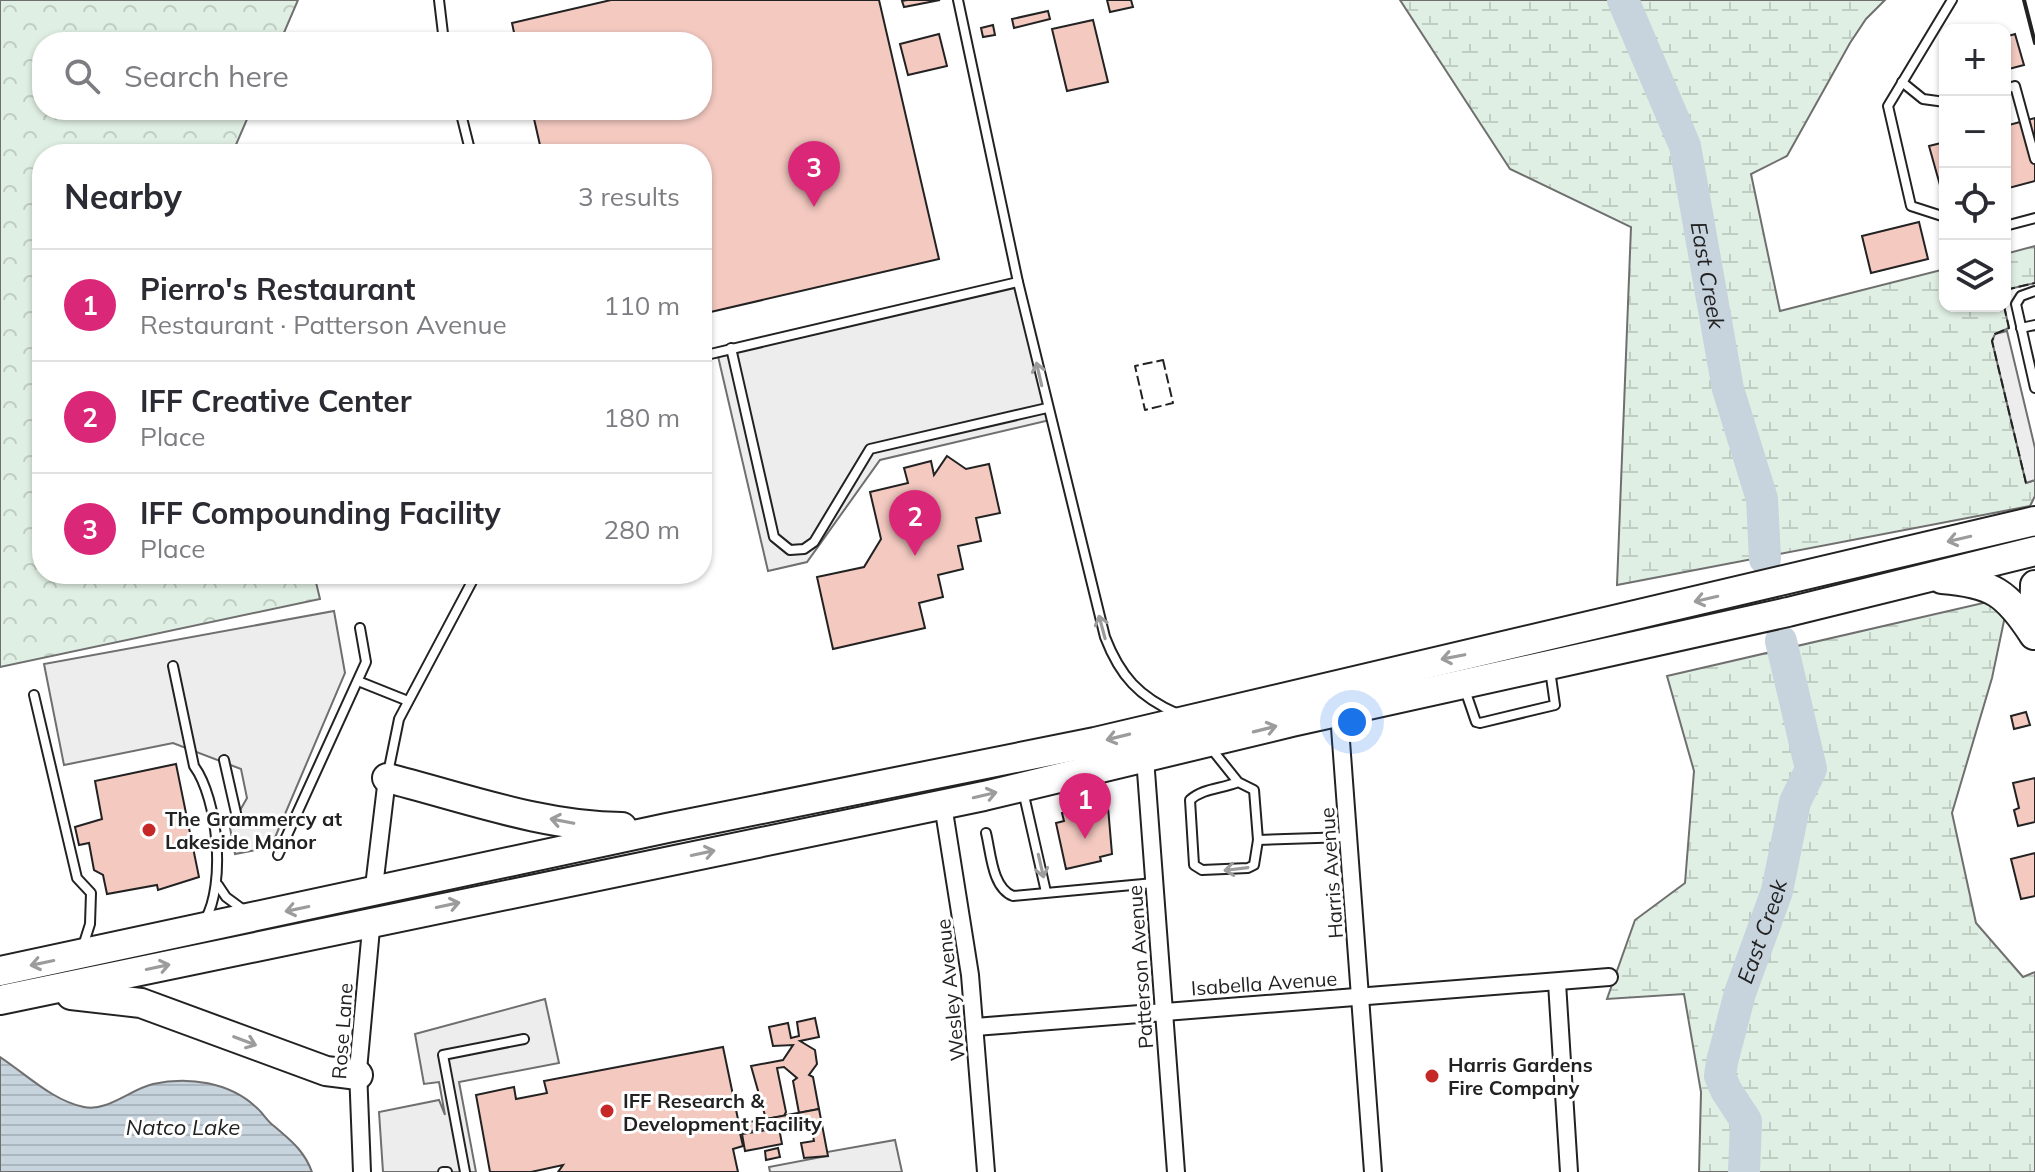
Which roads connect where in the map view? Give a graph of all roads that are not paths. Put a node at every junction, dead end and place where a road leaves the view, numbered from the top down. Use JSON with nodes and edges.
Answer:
{"nodes":[{"id":1,"x":439,"y":0,"type":"edge"},
{"id":2,"x":958,"y":0,"type":"edge"},
{"id":3,"x":1952,"y":0,"type":"edge"},
{"id":4,"x":443,"y":32,"type":"edge"},
{"id":5,"x":1902,"y":82,"type":"junction"},
{"id":6,"x":2011,"y":87,"type":"edge"},
{"id":7,"x":1939,"y":101,"type":"edge"},
{"id":8,"x":462,"y":120,"type":"edge"},
{"id":9,"x":468,"y":144,"type":"edge"},
{"id":10,"x":2035,"y":159,"type":"edge"},
{"id":11,"x":1939,"y":215,"type":"edge"},
{"id":12,"x":2035,"y":218,"type":"edge"},
{"id":13,"x":2011,"y":224,"type":"edge"},
{"id":14,"x":1018,"y":282,"type":"junction"},
{"id":15,"x":2035,"y":291,"type":"edge"},
{"id":16,"x":2035,"y":325,"type":"edge"},
{"id":17,"x":2021,"y":328,"type":"junction"},
{"id":18,"x":731,"y":348,"type":"junction"},
{"id":19,"x":712,"y":353,"type":"edge"},
{"id":20,"x":2035,"y":388,"type":"edge"},
{"id":21,"x":1047,"y":408,"type":"junction"},
{"id":22,"x":2034,"y":521,"type":"edge"},
{"id":23,"x":2035,"y":551,"type":"edge"},
{"id":24,"x":1922,"y":577,"type":"junction"},
{"id":25,"x":471,"y":584,"type":"edge"},
{"id":26,"x":2035,"y":585,"type":"edge"},
{"id":27,"x":360,"y":628,"type":"dead end"},
{"id":28,"x":173,"y":666,"type":"dead end"},
{"id":29,"x":1549,"y":666,"type":"junction"},
{"id":30,"x":358,"y":681,"type":"junction"},
{"id":31,"x":1463,"y":685,"type":"junction"},
{"id":32,"x":34,"y":695,"type":"dead end"},
{"id":33,"x":408,"y":701,"type":"junction"},
{"id":34,"x":1339,"y":714,"type":"junction"},
{"id":35,"x":1189,"y":720,"type":"junction"},
{"id":36,"x":1207,"y":743,"type":"junction"},
{"id":37,"x":1145,"y":758,"type":"junction"},
{"id":38,"x":224,"y":760,"type":"dead end"},
{"id":39,"x":387,"y":778,"type":"junction"},
{"id":40,"x":1238,"y":782,"type":"junction"},
{"id":41,"x":1022,"y":787,"type":"junction"},
{"id":42,"x":943,"y":805,"type":"junction"},
{"id":43,"x":236,"y":813,"type":"dead end"},
{"id":44,"x":667,"y":828,"type":"junction"},
{"id":45,"x":986,"y":833,"type":"dead end"},
{"id":46,"x":1348,"y":837,"type":"junction"},
{"id":47,"x":1258,"y":840,"type":"junction"},
{"id":48,"x":278,"y":855,"type":"dead end"},
{"id":49,"x":1154,"y":883,"type":"junction"},
{"id":50,"x":218,"y":884,"type":"junction"},
{"id":51,"x":1046,"y":892,"type":"junction"},
{"id":52,"x":372,"y":907,"type":"junction"},
{"id":53,"x":256,"y":918,"type":"junction"},
{"id":54,"x":199,"y":930,"type":"junction"},
{"id":55,"x":80,"y":955,"type":"junction"},
{"id":56,"x":0,"y":971,"type":"edge"},
{"id":57,"x":1609,"y":977,"type":"dead end"},
{"id":58,"x":1557,"y":983,"type":"junction"},
{"id":59,"x":34,"y":993,"type":"junction"},
{"id":60,"x":1360,"y":996,"type":"junction"},
{"id":61,"x":0,"y":1000,"type":"edge"},
{"id":62,"x":1163,"y":1011,"type":"junction"},
{"id":63,"x":975,"y":1027,"type":"junction"},
{"id":64,"x":524,"y":1039,"type":"dead end"},
{"id":65,"x":358,"y":1075,"type":"junction"},
{"id":66,"x":362,"y":1172,"type":"edge"},
{"id":67,"x":465,"y":1172,"type":"edge"},
{"id":68,"x":986,"y":1172,"type":"edge"},
{"id":69,"x":1176,"y":1172,"type":"edge"},
{"id":70,"x":1373,"y":1172,"type":"edge"},
{"id":71,"x":1569,"y":1172,"type":"edge"}],
"edges":[{"from":1,"to":4,"type":"lane"},
{"from":2,"to":14,"type":"lane"},
{"from":3,"to":5,"type":"lane"},
{"from":5,"to":7,"type":"lane"},
{"from":5,"to":11,"type":"lane"},
{"from":6,"to":10,"type":"lane"},
{"from":8,"to":9,"type":"lane"},
{"from":12,"to":13,"type":"lane"},
{"from":14,"to":18,"type":"lane"},
{"from":21,"to":14,"type":"lane","one_way":true},
{"from":15,"to":17,"type":"lane"},
{"from":16,"to":17,"type":"lane"},
{"from":17,"to":20,"type":"lane"},
{"from":18,"to":19,"type":"lane"},
{"from":18,"to":21,"type":"lane"},
{"from":35,"to":21,"type":"lane","one_way":true},
{"from":22,"to":35,"type":"highway","one_way":true},
{"from":23,"to":24,"type":"highway"},
{"from":24,"to":26,"type":"highway"},
{"from":24,"to":29,"type":"highway"},
{"from":25,"to":33,"type":"lane"},
{"from":27,"to":30,"type":"lane"},
{"from":28,"to":50,"type":"lane"},
{"from":29,"to":31,"type":"highway"},
{"from":29,"to":31,"type":"lane"},
{"from":30,"to":33,"type":"lane"},
{"from":30,"to":48,"type":"lane"},
{"from":31,"to":34,"type":"highway"},
{"from":32,"to":55,"type":"lane"},
{"from":33,"to":39,"type":"lane"},
{"from":36,"to":34,"type":"highway","one_way":true},
{"from":34,"to":46,"type":"street","name":"Harris Avenue"},
{"from":35,"to":44,"type":"highway","one_way":true},
{"from":36,"to":37,"type":"highway"},
{"from":36,"to":40,"type":"lane"},
{"from":37,"to":41,"type":"highway"},
{"from":37,"to":49,"type":"street","name":"Patterson Avenue"},
{"from":38,"to":43,"type":"lane"},
{"from":44,"to":39,"type":"highway","one_way":true},
{"from":39,"to":52,"type":"street","name":"Rose Lane"},
{"from":40,"to":47,"type":"lane"},
{"from":47,"to":40,"type":"lane","one_way":true},
{"from":42,"to":41,"type":"highway","one_way":true},
{"from":41,"to":51,"type":"lane","one_way":true},
{"from":52,"to":42,"type":"highway","one_way":true},
{"from":42,"to":63,"type":"street","name":"Wesley Avenue"},
{"from":44,"to":52,"type":"highway"},
{"from":45,"to":51,"type":"lane"},
{"from":46,"to":47,"type":"lane"},
{"from":46,"to":60,"type":"street","name":"Harris Avenue"},
{"from":49,"to":51,"type":"lane"},
{"from":49,"to":62,"type":"street","name":"Patterson Avenue"},
{"from":50,"to":53,"type":"lane"},
{"from":50,"to":54,"type":"lane"},
{"from":52,"to":53,"type":"highway","one_way":true},
{"from":59,"to":52,"type":"highway","one_way":true},
{"from":52,"to":65,"type":"street","name":"Rose Lane"},
{"from":53,"to":54,"type":"highway"},
{"from":54,"to":55,"type":"highway"},
{"from":55,"to":56,"type":"highway","one_way":true},
{"from":57,"to":58,"type":"street","name":"Isabella Avenue"},
{"from":58,"to":60,"type":"street","name":"Isabella Avenue"},
{"from":58,"to":71,"type":"street"},
{"from":59,"to":61,"type":"highway"},
{"from":59,"to":65,"type":"highway","one_way":true},
{"from":60,"to":62,"type":"street","name":"Isabella Avenue"},
{"from":60,"to":70,"type":"street","name":"Harris Avenue"},
{"from":62,"to":63,"type":"street","name":"Isabella Avenue"},
{"from":62,"to":69,"type":"street","name":"Patterson Avenue"},
{"from":63,"to":68,"type":"street","name":"Wesley Avenue"},
{"from":64,"to":67,"type":"lane"},
{"from":65,"to":66,"type":"street","name":"Rose Lane"}]}
